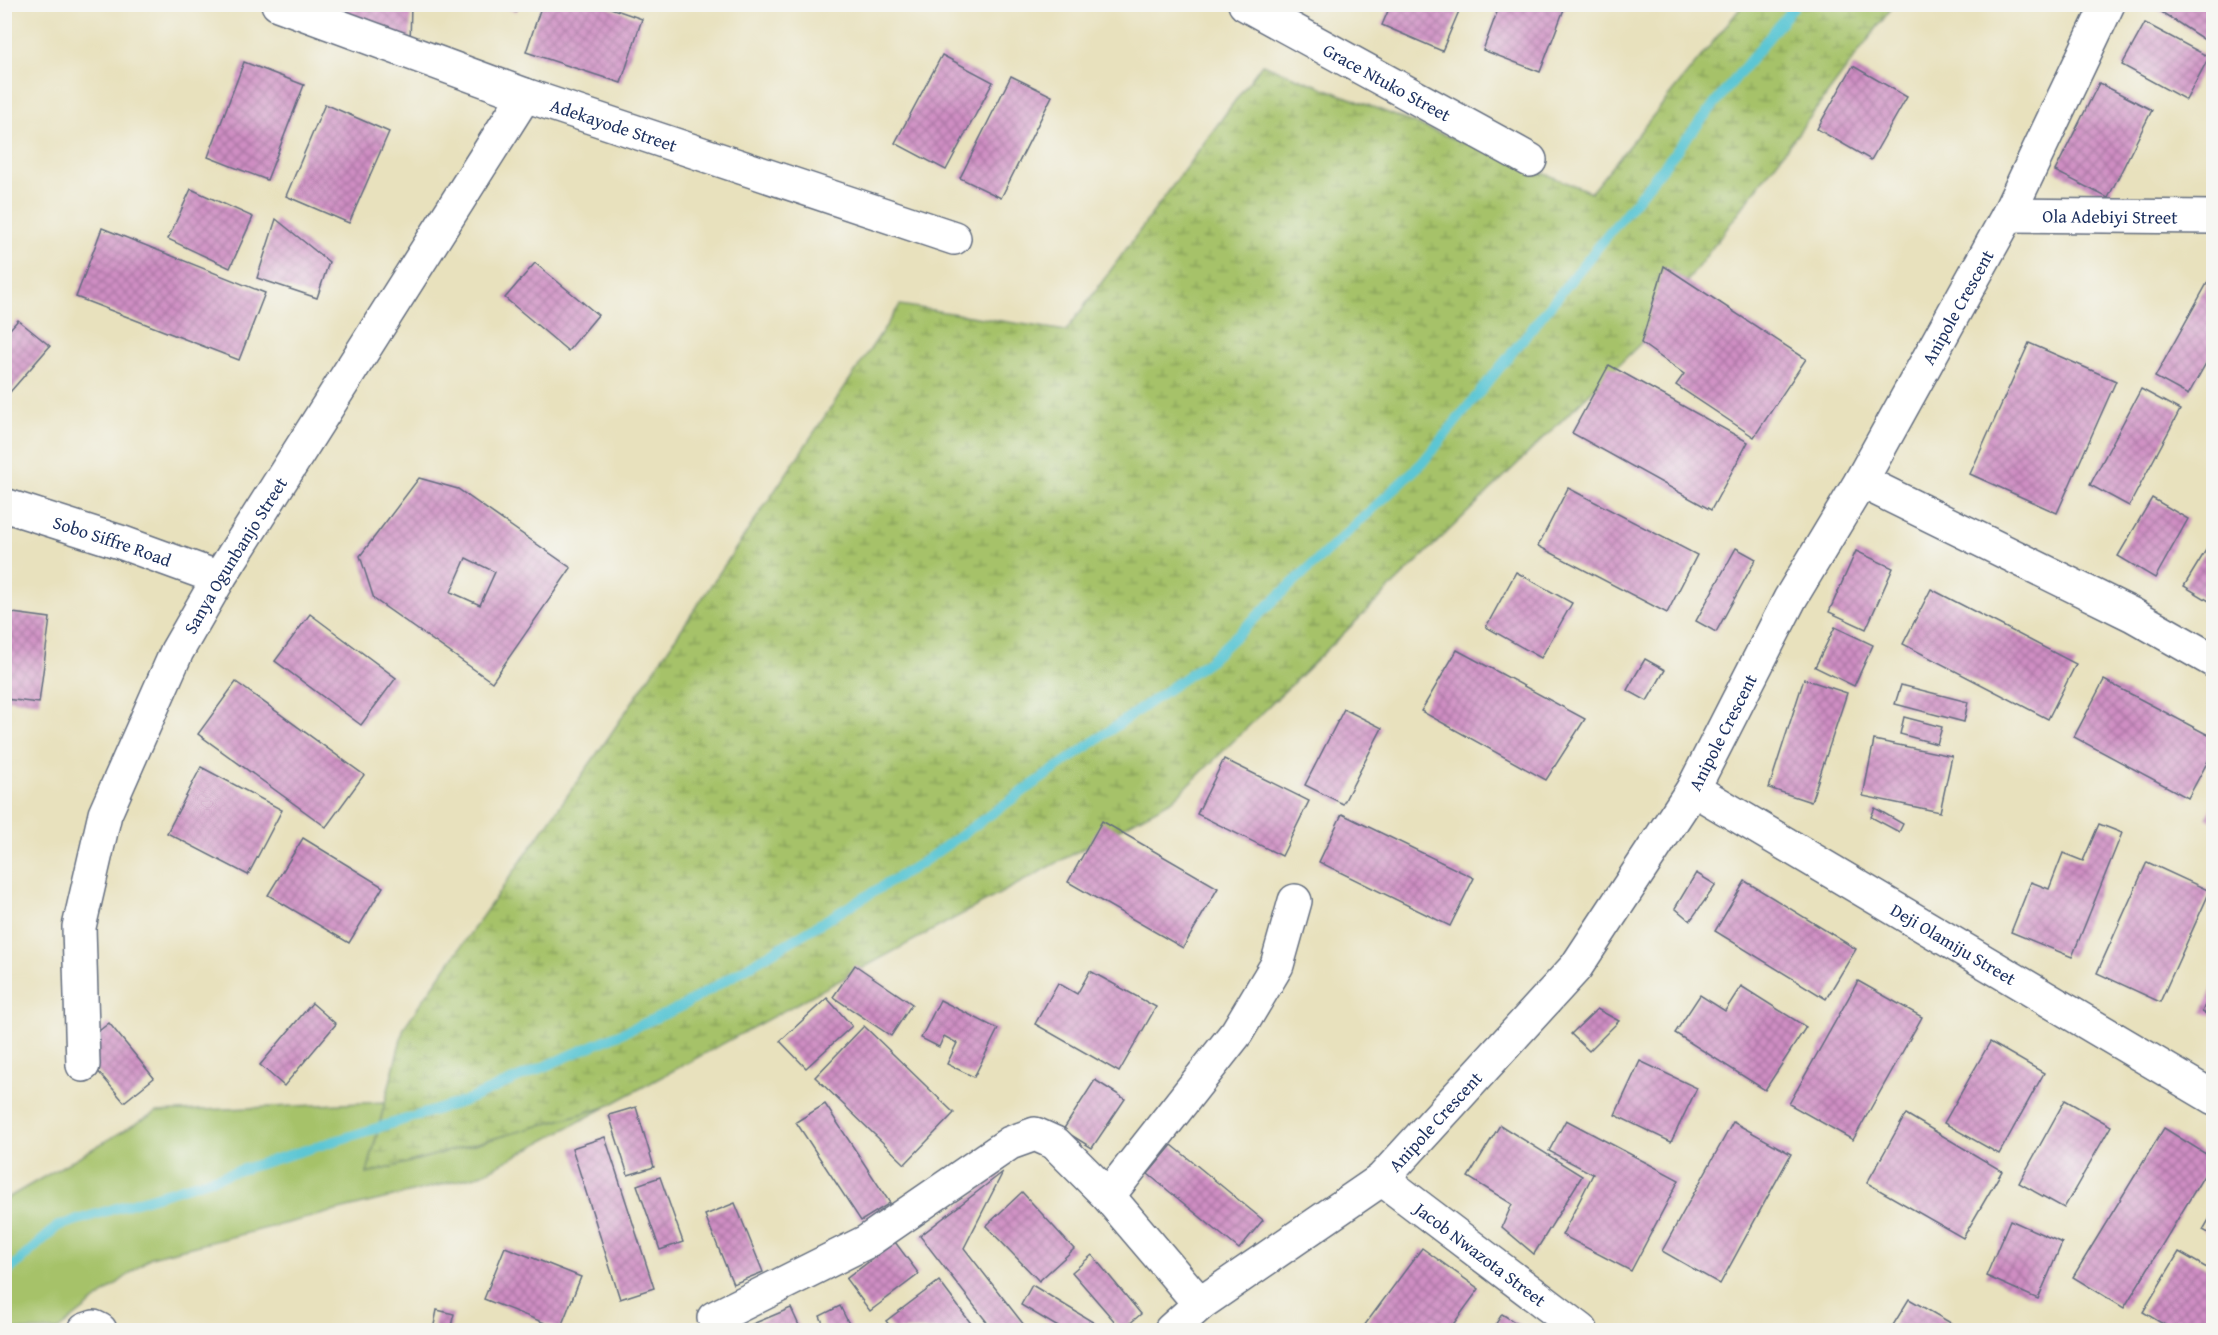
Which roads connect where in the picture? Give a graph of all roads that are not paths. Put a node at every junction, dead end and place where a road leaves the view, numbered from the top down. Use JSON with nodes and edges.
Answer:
{"nodes":[{"id":1,"x":278,"y":4,"type":"edge"},
{"id":2,"x":1245,"y":4,"type":"edge"},
{"id":3,"x":2108,"y":4,"type":"edge"},
{"id":4,"x":525,"y":95,"type":"junction"},
{"id":5,"x":1530,"y":160,"type":"dead end"},
{"id":6,"x":2008,"y":214,"type":"junction"},
{"id":7,"x":2214,"y":217,"type":"edge"},
{"id":8,"x":954,"y":238,"type":"dead end"},
{"id":9,"x":1861,"y":481,"type":"junction"},
{"id":10,"x":4,"y":505,"type":"edge"},
{"id":11,"x":219,"y":578,"type":"junction"},
{"id":12,"x":2214,"y":661,"type":"edge"},
{"id":13,"x":1693,"y":789,"type":"junction"},
{"id":14,"x":1295,"y":901,"type":"dead end"},
{"id":15,"x":83,"y":1065,"type":"dead end"},
{"id":16,"x":2214,"y":1098,"type":"edge"},
{"id":17,"x":1382,"y":1179,"type":"junction"},
{"id":18,"x":1108,"y":1196,"type":"junction"},
{"id":19,"x":1200,"y":1304,"type":"junction"},
{"id":20,"x":714,"y":1318,"type":"dead end"},
{"id":21,"x":85,"y":1330,"type":"edge"},
{"id":22,"x":100,"y":1330,"type":"edge"},
{"id":23,"x":1171,"y":1330,"type":"edge"},
{"id":24,"x":1581,"y":1330,"type":"edge"}],
"edges":[{"from":1,"to":4,"type":"street","name":"Adekayode Street"},
{"from":2,"to":5,"type":"street","name":"Grace Ntuko Street"},
{"from":3,"to":6,"type":"street","name":"Anipole Crescent"},
{"from":4,"to":8,"type":"street","name":"Adekayode Street"},
{"from":4,"to":11,"type":"street","name":"Sanya Ogunbanjo Street"},
{"from":6,"to":7,"type":"street","name":"Ola Adebiyi Street"},
{"from":6,"to":9,"type":"street","name":"Anipole Crescent"},
{"from":9,"to":12,"type":"street"},
{"from":9,"to":13,"type":"street","name":"Anipole Crescent"},
{"from":10,"to":11,"type":"street","name":"Sobo Siffre Road"},
{"from":11,"to":15,"type":"street","name":"Sanya Ogunbanjo Street"},
{"from":13,"to":16,"type":"street","name":"Deji Olamiju Street"},
{"from":13,"to":17,"type":"street","name":"Anipole Crescent"},
{"from":14,"to":18,"type":"street"},
{"from":17,"to":19,"type":"street","name":"Anipole Crescent"},
{"from":17,"to":24,"type":"street","name":"Jacob Nwazota Street"},
{"from":18,"to":19,"type":"street"},
{"from":18,"to":20,"type":"street"},
{"from":19,"to":23,"type":"street","name":"Anipole Crescent"},
{"from":21,"to":22,"type":"street"}]}
